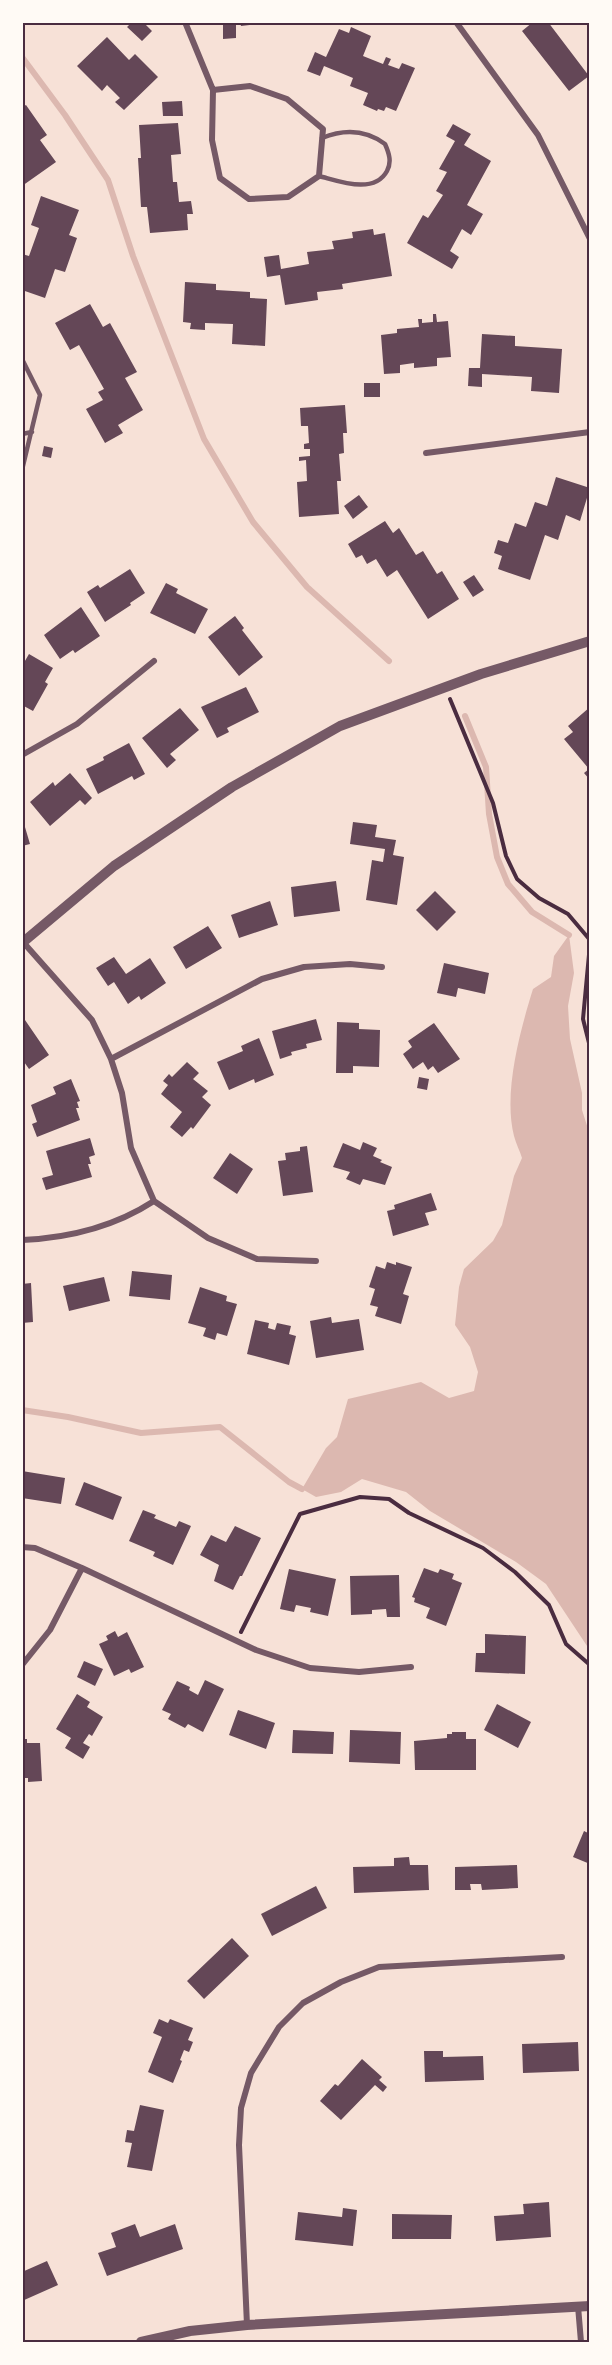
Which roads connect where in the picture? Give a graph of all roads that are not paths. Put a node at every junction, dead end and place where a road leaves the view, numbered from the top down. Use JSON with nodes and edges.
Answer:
{"nodes":[{"id":1,"x":184,"y":22,"type":"edge"},
{"id":2,"x":456,"y":22,"type":"edge"},
{"id":3,"x":213,"y":90,"type":"junction"},
{"id":4,"x":322,"y":138,"type":"junction"},
{"id":5,"x":319,"y":176,"type":"junction"},
{"id":6,"x":590,"y":238,"type":"edge"},
{"id":7,"x":22,"y":359,"type":"edge"},
{"id":8,"x":32,"y":432,"type":"junction"},
{"id":9,"x":590,"y":432,"type":"edge"},
{"id":10,"x":22,"y":434,"type":"edge"},
{"id":11,"x":426,"y":453,"type":"dead end"},
{"id":12,"x":22,"y":470,"type":"edge"},
{"id":13,"x":590,"y":641,"type":"edge"},
{"id":14,"x":154,"y":661,"type":"dead end"},
{"id":15,"x":22,"y":755,"type":"edge"},
{"id":16,"x":23,"y":943,"type":"edge"},
{"id":17,"x":382,"y":967,"type":"dead end"},
{"id":18,"x":111,"y":1059,"type":"junction"},
{"id":19,"x":154,"y":1201,"type":"junction"},
{"id":20,"x":22,"y":1240,"type":"edge"},
{"id":21,"x":316,"y":1261,"type":"dead end"},
{"id":22,"x":22,"y":1547,"type":"edge"},
{"id":23,"x":82,"y":1568,"type":"junction"},
{"id":24,"x":22,"y":1665,"type":"edge"},
{"id":25,"x":411,"y":1667,"type":"dead end"},
{"id":26,"x":562,"y":1957,"type":"dead end"},
{"id":27,"x":584,"y":2306,"type":"edge"},
{"id":28,"x":247,"y":2325,"type":"junction"},
{"id":29,"x":141,"y":2343,"type":"edge"},
{"id":30,"x":581,"y":2343,"type":"edge"}],
"edges":[{"from":1,"to":3,"type":"street"},
{"from":2,"to":6,"type":"street"},
{"from":3,"to":4,"type":"street"},
{"from":3,"to":5,"type":"street"},
{"from":4,"to":5,"type":"street"},
{"from":4,"to":5,"type":"lane"},
{"from":7,"to":8,"type":"lane"},
{"from":8,"to":10,"type":"lane"},
{"from":8,"to":12,"type":"lane"},
{"from":9,"to":11,"type":"street"},
{"from":13,"to":16,"type":"street"},
{"from":14,"to":15,"type":"street"},
{"from":16,"to":18,"type":"street"},
{"from":17,"to":18,"type":"street"},
{"from":18,"to":19,"type":"street"},
{"from":19,"to":20,"type":"street"},
{"from":19,"to":21,"type":"street"},
{"from":22,"to":23,"type":"street"},
{"from":23,"to":24,"type":"street"},
{"from":23,"to":25,"type":"street"},
{"from":26,"to":28,"type":"street"},
{"from":27,"to":28,"type":"street"},
{"from":27,"to":30,"type":"street"},
{"from":28,"to":29,"type":"street"}]}
